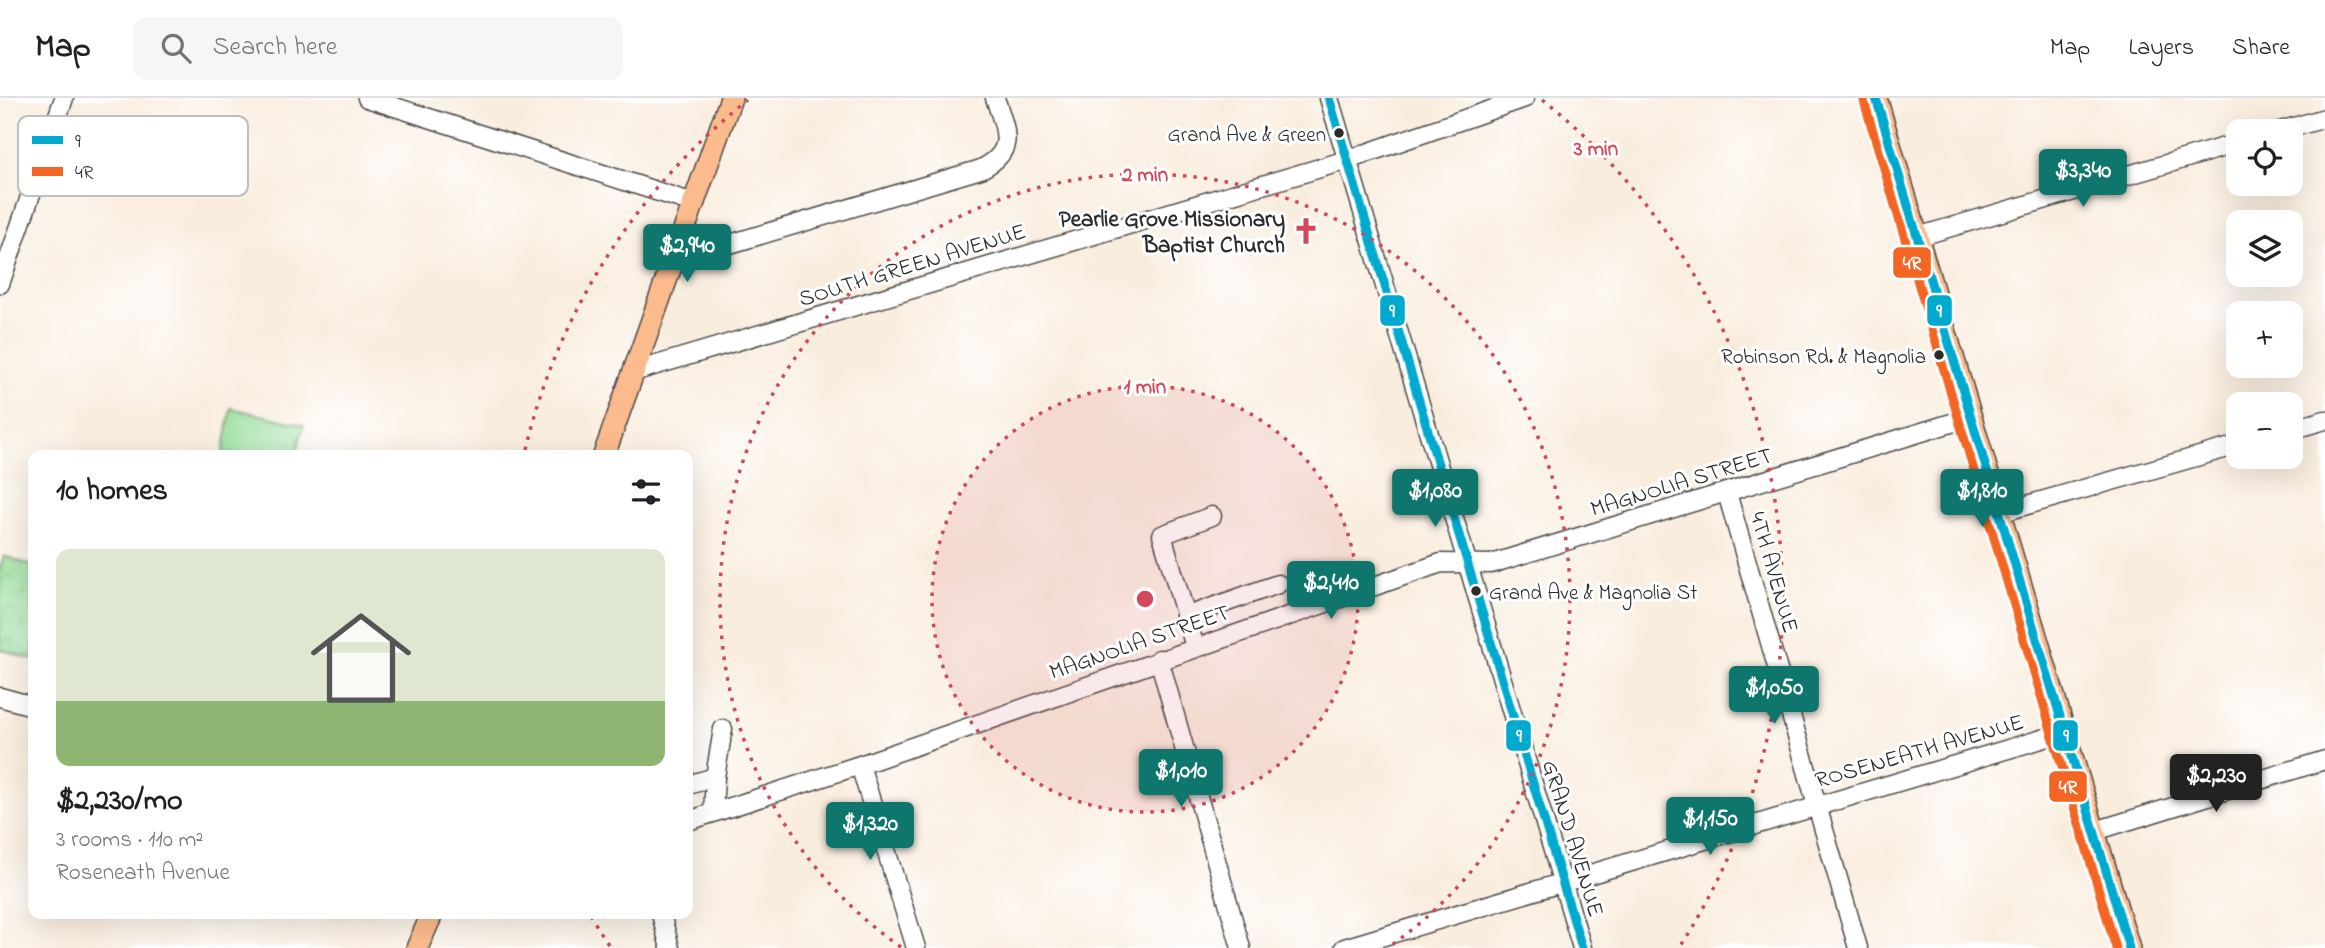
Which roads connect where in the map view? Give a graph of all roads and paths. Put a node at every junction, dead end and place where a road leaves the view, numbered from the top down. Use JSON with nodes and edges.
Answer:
{"nodes":[{"id":1,"x":64,"y":98,"type":"edge"},
{"id":2,"x":368,"y":98,"type":"edge"},
{"id":3,"x":731,"y":98,"type":"edge"},
{"id":4,"x":995,"y":98,"type":"edge"},
{"id":5,"x":1329,"y":98,"type":"edge"},
{"id":6,"x":1525,"y":98,"type":"edge"},
{"id":7,"x":1876,"y":98,"type":"edge"},
{"id":8,"x":58,"y":116,"type":"edge"},
{"id":9,"x":2325,"y":118,"type":"edge"},
{"id":10,"x":2303,"y":124,"type":"edge"},
{"id":11,"x":2226,"y":147,"type":"edge"},
{"id":12,"x":1347,"y":160,"type":"junction"},
{"id":13,"x":30,"y":196,"type":"edge"},
{"id":14,"x":693,"y":203,"type":"junction"},
{"id":15,"x":1917,"y":237,"type":"junction"},
{"id":16,"x":673,"y":261,"type":"junction"},
{"id":17,"x":0,"y":284,"type":"edge"},
{"id":18,"x":633,"y":372,"type":"junction"},
{"id":19,"x":1971,"y":417,"type":"junction"},
{"id":20,"x":2325,"y":420,"type":"edge"},
{"id":21,"x":2303,"y":426,"type":"edge"},
{"id":22,"x":2226,"y":448,"type":"edge"},
{"id":23,"x":606,"y":450,"type":"edge"},
{"id":24,"x":1727,"y":493,"type":"junction"},
{"id":25,"x":1999,"y":513,"type":"junction"},
{"id":26,"x":1212,"y":516,"type":"dead end"},
{"id":27,"x":1465,"y":562,"type":"junction"},
{"id":28,"x":1278,"y":584,"type":"dead end"},
{"id":29,"x":1185,"y":617,"type":"junction"},
{"id":30,"x":1195,"y":647,"type":"junction"},
{"id":31,"x":1159,"y":659,"type":"junction"},
{"id":32,"x":0,"y":697,"type":"edge"},
{"id":33,"x":28,"y":705,"type":"edge"},
{"id":34,"x":723,"y":729,"type":"dead end"},
{"id":35,"x":2065,"y":732,"type":"junction"},
{"id":36,"x":2325,"y":760,"type":"edge"},
{"id":37,"x":860,"y":765,"type":"junction"},
{"id":38,"x":715,"y":777,"type":"junction"},
{"id":39,"x":693,"y":784,"type":"edge"},
{"id":40,"x":1818,"y":805,"type":"junction"},
{"id":41,"x":713,"y":813,"type":"junction"},
{"id":42,"x":693,"y":819,"type":"edge"},
{"id":43,"x":2095,"y":831,"type":"junction"},
{"id":44,"x":1562,"y":881,"type":"junction"},
{"id":45,"x":430,"y":919,"type":"edge"},
{"id":46,"x":662,"y":919,"type":"edge"},
{"id":47,"x":417,"y":948,"type":"edge"},
{"id":48,"x":670,"y":948,"type":"edge"},
{"id":49,"x":916,"y":948,"type":"edge"},
{"id":50,"x":1241,"y":948,"type":"edge"},
{"id":51,"x":1344,"y":948,"type":"edge"},
{"id":52,"x":1582,"y":948,"type":"edge"},
{"id":53,"x":1858,"y":948,"type":"edge"},
{"id":54,"x":2129,"y":948,"type":"edge"}],
"edges":[{"from":1,"to":8,"type":"street"},
{"from":2,"to":14,"type":"street"},
{"from":3,"to":14,"type":"main road"},
{"from":4,"to":16,"type":"street"},
{"from":5,"to":12,"type":"street","name":"GRAND AVENUE"},
{"from":6,"to":12,"type":"street","name":"SOUTH GREEN AVENUE"},
{"from":7,"to":15,"type":"main road"},
{"from":9,"to":10,"type":"street"},
{"from":11,"to":15,"type":"street"},
{"from":12,"to":18,"type":"street","name":"SOUTH GREEN AVENUE"},
{"from":12,"to":27,"type":"street","name":"GRAND AVENUE"},
{"from":13,"to":17,"type":"street"},
{"from":14,"to":16,"type":"main road"},
{"from":15,"to":19,"type":"main road"},
{"from":16,"to":18,"type":"main road"},
{"from":18,"to":23,"type":"main road"},
{"from":19,"to":24,"type":"street","name":"MAGNOLIA STREET"},
{"from":19,"to":25,"type":"main road"},
{"from":20,"to":21,"type":"street"},
{"from":22,"to":25,"type":"street"},
{"from":24,"to":27,"type":"street","name":"MAGNOLIA STREET"},
{"from":24,"to":40,"type":"street","name":"4TH AVENUE"},
{"from":25,"to":35,"type":"main road"},
{"from":26,"to":29,"type":"street"},
{"from":27,"to":30,"type":"street","name":"MAGNOLIA STREET"},
{"from":27,"to":44,"type":"street","name":"GRAND AVENUE"},
{"from":28,"to":29,"type":"street"},
{"from":29,"to":30,"type":"street"},
{"from":30,"to":31,"type":"street","name":"MAGNOLIA STREET"},
{"from":31,"to":37,"type":"street","name":"MAGNOLIA STREET"},
{"from":31,"to":50,"type":"street"},
{"from":32,"to":33,"type":"street"},
{"from":34,"to":38,"type":"street"},
{"from":35,"to":40,"type":"street","name":"ROSENEATH AVENUE"},
{"from":35,"to":43,"type":"main road"},
{"from":36,"to":43,"type":"street"},
{"from":37,"to":41,"type":"street","name":"MAGNOLIA STREET"},
{"from":37,"to":49,"type":"street"},
{"from":38,"to":39,"type":"street"},
{"from":38,"to":41,"type":"street"},
{"from":40,"to":44,"type":"street","name":"ROSENEATH AVENUE"},
{"from":40,"to":53,"type":"street","name":"4TH AVENUE"},
{"from":41,"to":42,"type":"street","name":"MAGNOLIA STREET"},
{"from":43,"to":54,"type":"main road"},
{"from":44,"to":51,"type":"street","name":"ROSENEATH AVENUE"},
{"from":44,"to":52,"type":"street","name":"GRAND AVENUE"},
{"from":45,"to":47,"type":"main road"},
{"from":46,"to":48,"type":"street"}]}
